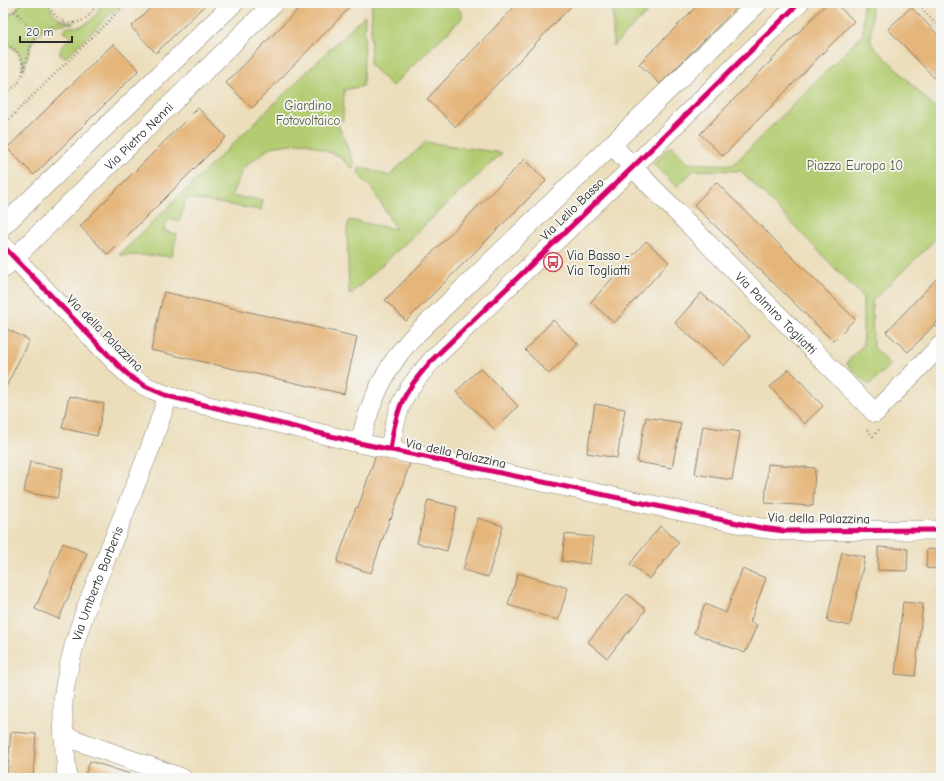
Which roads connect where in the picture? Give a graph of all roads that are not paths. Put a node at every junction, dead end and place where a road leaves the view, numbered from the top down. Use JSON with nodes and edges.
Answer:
{"nodes":[{"id":1,"x":234,"y":3,"type":"edge"},
{"id":2,"x":274,"y":3,"type":"edge"},
{"id":3,"x":758,"y":3,"type":"edge"},
{"id":4,"x":799,"y":3,"type":"edge"},
{"id":5,"x":612,"y":145,"type":"junction"},
{"id":6,"x":632,"y":167,"type":"junction"},
{"id":7,"x":3,"y":226,"type":"edge"},
{"id":8,"x":7,"y":257,"type":"edge"},
{"id":9,"x":941,"y":345,"type":"edge"},
{"id":10,"x":168,"y":396,"type":"junction"},
{"id":11,"x":360,"y":443,"type":"junction"},
{"id":12,"x":390,"y":450,"type":"junction"},
{"id":13,"x":941,"y":530,"type":"edge"},
{"id":14,"x":64,"y":736,"type":"junction"},
{"id":15,"x":67,"y":778,"type":"edge"},
{"id":16,"x":182,"y":778,"type":"edge"}],
"edges":[{"from":1,"to":7,"type":"street"},
{"from":2,"to":8,"type":"street","name":"Via Pietro Nenni"},
{"from":3,"to":5,"type":"street"},
{"from":4,"to":6,"type":"street","name":"Via Lelio Basso"},
{"from":5,"to":6,"type":"street","name":"Via Palmiro Togliatti"},
{"from":5,"to":11,"type":"street"},
{"from":6,"to":9,"type":"street","name":"Via Palmiro Togliatti"},
{"from":6,"to":12,"type":"street","name":"Via Lelio Basso"},
{"from":8,"to":10,"type":"street","name":"Via della Palazzina"},
{"from":10,"to":11,"type":"street","name":"Via della Palazzina"},
{"from":10,"to":14,"type":"street","name":"Via Umberto Barberis"},
{"from":11,"to":12,"type":"street","name":"Via della Palazzina"},
{"from":12,"to":13,"type":"street","name":"Via della Palazzina"},
{"from":14,"to":15,"type":"street","name":"Via Umberto Barberis"},
{"from":14,"to":16,"type":"street"}]}
